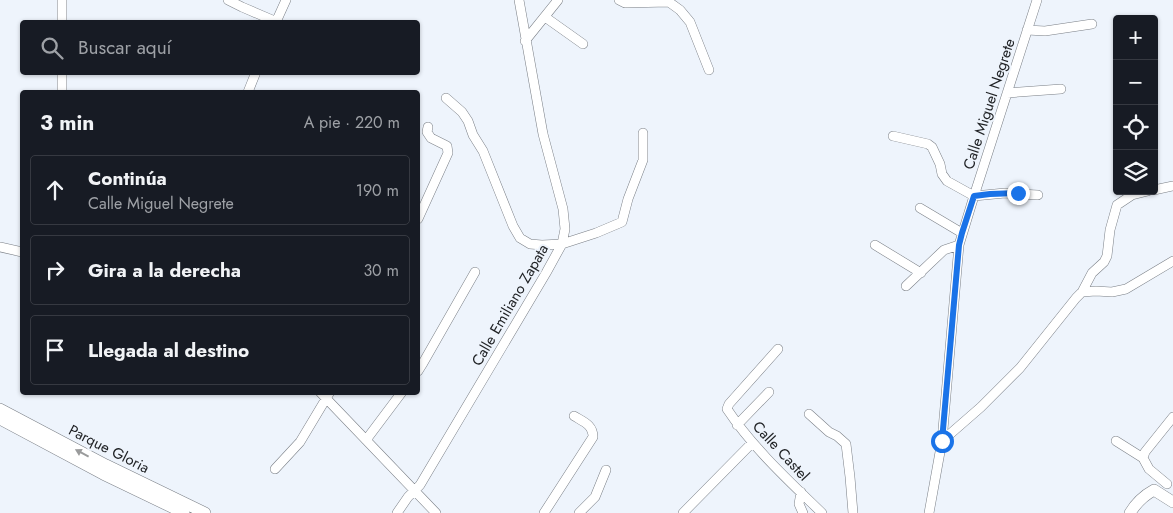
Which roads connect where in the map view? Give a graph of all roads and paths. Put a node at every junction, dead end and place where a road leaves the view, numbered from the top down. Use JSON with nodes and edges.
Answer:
{"nodes":[{"id":1,"x":62,"y":0,"type":"edge"},
{"id":2,"x":228,"y":0,"type":"edge"},
{"id":3,"x":286,"y":0,"type":"edge"},
{"id":4,"x":519,"y":0,"type":"edge"},
{"id":5,"x":558,"y":0,"type":"edge"},
{"id":6,"x":619,"y":0,"type":"edge"},
{"id":7,"x":1037,"y":0,"type":"edge"},
{"id":8,"x":544,"y":16,"type":"junction"},
{"id":9,"x":62,"y":20,"type":"edge"},
{"id":10,"x":271,"y":20,"type":"edge"},
{"id":11,"x":277,"y":20,"type":"edge"},
{"id":12,"x":1092,"y":24,"type":"dead end"},
{"id":13,"x":1026,"y":30,"type":"junction"},
{"id":14,"x":525,"y":41,"type":"junction"},
{"id":15,"x":583,"y":44,"type":"dead end"},
{"id":16,"x":709,"y":70,"type":"dead end"},
{"id":17,"x":62,"y":75,"type":"edge"},
{"id":18,"x":255,"y":75,"type":"edge"},
{"id":19,"x":62,"y":90,"type":"edge"},
{"id":20,"x":249,"y":90,"type":"edge"},
{"id":21,"x":1061,"y":90,"type":"dead end"},
{"id":22,"x":1007,"y":93,"type":"junction"},
{"id":23,"x":446,"y":98,"type":"dead end"},
{"id":24,"x":428,"y":127,"type":"dead end"},
{"id":25,"x":643,"y":133,"type":"dead end"},
{"id":26,"x":893,"y":136,"type":"dead end"},
{"id":27,"x":1173,"y":186,"type":"edge"},
{"id":28,"x":1158,"y":189,"type":"edge"},
{"id":29,"x":1038,"y":195,"type":"dead end"},
{"id":30,"x":1132,"y":195,"type":"edge"},
{"id":31,"x":974,"y":196,"type":"junction"},
{"id":32,"x":920,"y":208,"type":"dead end"},
{"id":33,"x":420,"y":215,"type":"edge"},
{"id":34,"x":962,"y":233,"type":"junction"},
{"id":35,"x":562,"y":244,"type":"junction"},
{"id":36,"x":874,"y":245,"type":"dead end"},
{"id":37,"x":959,"y":245,"type":"junction"},
{"id":38,"x":0,"y":247,"type":"edge"},
{"id":39,"x":20,"y":252,"type":"edge"},
{"id":40,"x":1173,"y":262,"type":"edge"},
{"id":41,"x":475,"y":272,"type":"dead end"},
{"id":42,"x":921,"y":273,"type":"junction"},
{"id":43,"x":906,"y":286,"type":"dead end"},
{"id":44,"x":1082,"y":292,"type":"junction"},
{"id":45,"x":778,"y":349,"type":"dead end"},
{"id":46,"x":420,"y":368,"type":"edge"},
{"id":47,"x":769,"y":392,"type":"dead end"},
{"id":48,"x":324,"y":395,"type":"edge"},
{"id":49,"x":325,"y":395,"type":"edge"},
{"id":50,"x":400,"y":395,"type":"edge"},
{"id":51,"x":0,"y":408,"type":"edge"},
{"id":52,"x":809,"y":414,"type":"dead end"},
{"id":53,"x":574,"y":416,"type":"dead end"},
{"id":54,"x":1173,"y":417,"type":"edge"},
{"id":55,"x":0,"y":420,"type":"edge"},
{"id":56,"x":737,"y":425,"type":"junction"},
{"id":57,"x":366,"y":440,"type":"junction"},
{"id":58,"x":942,"y":441,"type":"junction"},
{"id":59,"x":1116,"y":441,"type":"dead end"},
{"id":60,"x":752,"y":443,"type":"junction"},
{"id":61,"x":1143,"y":458,"type":"junction"},
{"id":62,"x":276,"y":468,"type":"dead end"},
{"id":63,"x":104,"y":470,"type":"junction"},
{"id":64,"x":606,"y":470,"type":"dead end"},
{"id":65,"x":1170,"y":482,"type":"edge"},
{"id":66,"x":1154,"y":490,"type":"junction"},
{"id":67,"x":414,"y":491,"type":"junction"},
{"id":68,"x":801,"y":492,"type":"junction"},
{"id":69,"x":1173,"y":502,"type":"edge"},
{"id":70,"x":184,"y":513,"type":"edge"},
{"id":71,"x":205,"y":513,"type":"edge"},
{"id":72,"x":397,"y":513,"type":"edge"},
{"id":73,"x":436,"y":513,"type":"edge"},
{"id":74,"x":544,"y":513,"type":"edge"},
{"id":75,"x":579,"y":513,"type":"edge"},
{"id":76,"x":683,"y":513,"type":"edge"},
{"id":77,"x":803,"y":513,"type":"edge"},
{"id":78,"x":822,"y":513,"type":"edge"},
{"id":79,"x":853,"y":513,"type":"edge"},
{"id":80,"x":929,"y":513,"type":"edge"},
{"id":81,"x":1130,"y":513,"type":"edge"}],
"edges":[{"from":1,"to":9,"type":"street"},
{"from":2,"to":10,"type":"street"},
{"from":3,"to":11,"type":"street"},
{"from":4,"to":14,"type":"street","name":"Calle Emiliano Zapata"},
{"from":5,"to":8,"type":"street"},
{"from":6,"to":16,"type":"street"},
{"from":7,"to":13,"type":"street","name":"Calle Miguel Negrete"},
{"from":8,"to":14,"type":"street"},
{"from":8,"to":15,"type":"street"},
{"from":12,"to":13,"type":"street"},
{"from":13,"to":22,"type":"street","name":"Calle Miguel Negrete"},
{"from":14,"to":35,"type":"street","name":"Calle Emiliano Zapata"},
{"from":17,"to":19,"type":"street"},
{"from":18,"to":20,"type":"street"},
{"from":21,"to":22,"type":"street"},
{"from":22,"to":31,"type":"street","name":"Calle Miguel Negrete"},
{"from":23,"to":35,"type":"street"},
{"from":24,"to":33,"type":"street"},
{"from":25,"to":35,"type":"street"},
{"from":26,"to":31,"type":"street"},
{"from":27,"to":28,"type":"street"},
{"from":29,"to":31,"type":"street"},
{"from":30,"to":44,"type":"street"},
{"from":31,"to":34,"type":"street","name":"Calle Miguel Negrete"},
{"from":32,"to":34,"type":"street"},
{"from":34,"to":37,"type":"street","name":"Calle Miguel Negrete"},
{"from":35,"to":67,"type":"street","name":"Calle Emiliano Zapata"},
{"from":36,"to":42,"type":"street"},
{"from":37,"to":42,"type":"street"},
{"from":37,"to":58,"type":"street","name":"Calle Miguel Negrete"},
{"from":38,"to":39,"type":"street"},
{"from":40,"to":44,"type":"street"},
{"from":41,"to":46,"type":"street"},
{"from":42,"to":43,"type":"street"},
{"from":44,"to":58,"type":"street"},
{"from":45,"to":56,"type":"street","name":"Calle Castel"},
{"from":47,"to":56,"type":"street"},
{"from":48,"to":62,"type":"street"},
{"from":49,"to":57,"type":"street"},
{"from":50,"to":57,"type":"street"},
{"from":63,"to":51,"type":"main road","name":"Parque Gloria","one_way":true},
{"from":52,"to":79,"type":"street"},
{"from":53,"to":74,"type":"street"},
{"from":54,"to":61,"type":"street"},
{"from":55,"to":63,"type":"main road","name":"Parque Gloria"},
{"from":56,"to":60,"type":"street","name":"Calle Castel"},
{"from":57,"to":67,"type":"street"},
{"from":58,"to":80,"type":"street","name":"Calle Miguel Negrete"},
{"from":59,"to":61,"type":"street"},
{"from":60,"to":68,"type":"street","name":"Calle Castel"},
{"from":60,"to":76,"type":"street"},
{"from":61,"to":65,"type":"street"},
{"from":63,"to":70,"type":"main road","name":"Parque Gloria"},
{"from":63,"to":71,"type":"main road","name":"Parque Gloria"},
{"from":64,"to":75,"type":"street"},
{"from":65,"to":66,"type":"street"},
{"from":66,"to":69,"type":"main road"},
{"from":66,"to":81,"type":"main road"},
{"from":67,"to":72,"type":"street","name":"Calle Emiliano Zapata"},
{"from":67,"to":73,"type":"street"},
{"from":68,"to":77,"type":"street"},
{"from":68,"to":78,"type":"street","name":"Calle Castel"}]}
